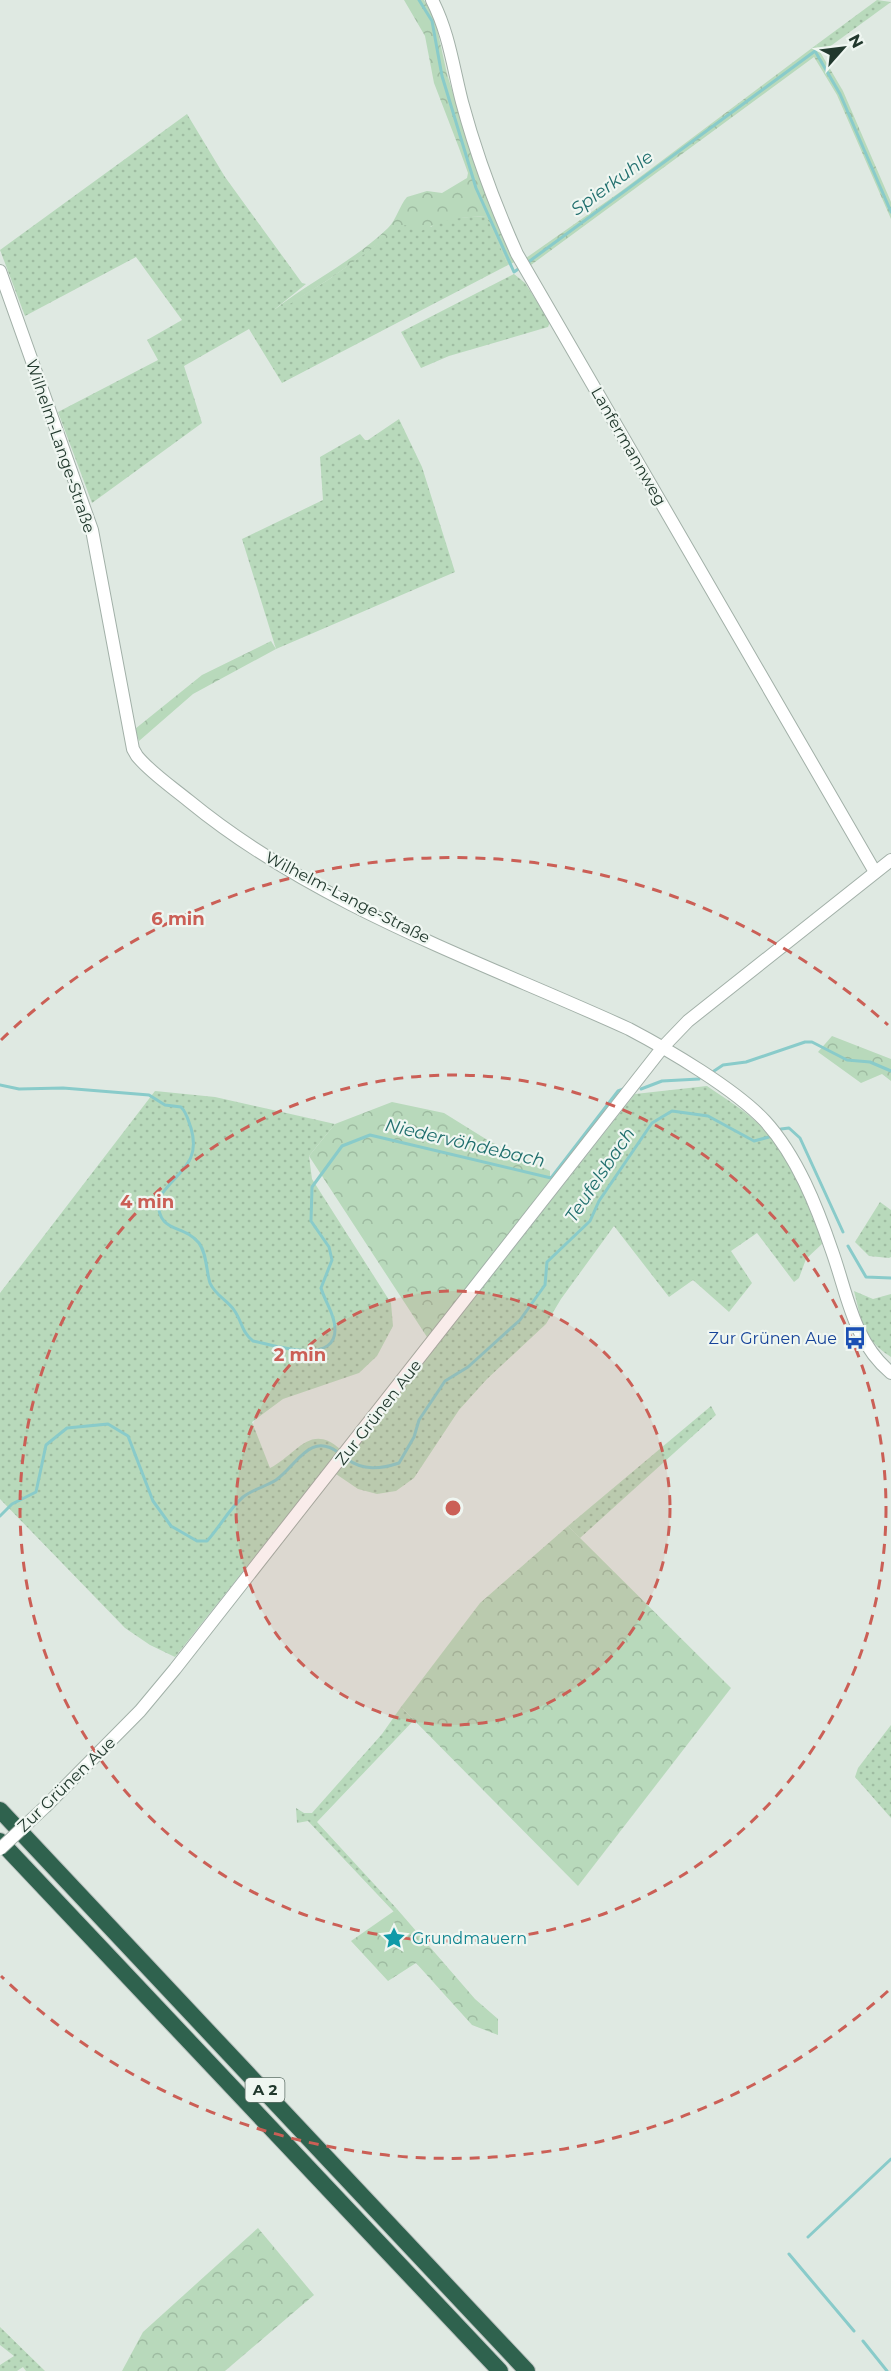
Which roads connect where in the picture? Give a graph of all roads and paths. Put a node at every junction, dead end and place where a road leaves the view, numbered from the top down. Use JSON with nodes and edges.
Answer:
{"nodes":[{"id":1,"x":432,"y":0,"type":"edge"},
{"id":2,"x":0,"y":272,"type":"edge"},
{"id":3,"x":891,"y":860,"type":"edge"},
{"id":4,"x":874,"y":872,"type":"junction"},
{"id":5,"x":663,"y":1047,"type":"junction"},
{"id":6,"x":891,"y":1372,"type":"edge"},
{"id":7,"x":0,"y":1810,"type":"edge"},
{"id":8,"x":0,"y":1841,"type":"edge"},
{"id":9,"x":0,"y":1849,"type":"edge"},
{"id":10,"x":500,"y":2371,"type":"edge"},
{"id":11,"x":527,"y":2371,"type":"edge"}],
"edges":[{"from":1,"to":4,"type":"street","name":"Lanfermannweg"},
{"from":2,"to":5,"type":"street","name":"Wilhelm-Lange-Straße"},
{"from":3,"to":4,"type":"street","name":"Zur Grünen Aue"},
{"from":4,"to":5,"type":"street","name":"Zur Grünen Aue"},
{"from":5,"to":6,"type":"street","name":"Wilhelm-Lange-Straße"},
{"from":5,"to":9,"type":"street","name":"Zur Grünen Aue","bridge":true},
{"from":7,"to":11,"type":"highway","number":"A 2"},
{"from":8,"to":10,"type":"highway","number":"A 2"}]}
